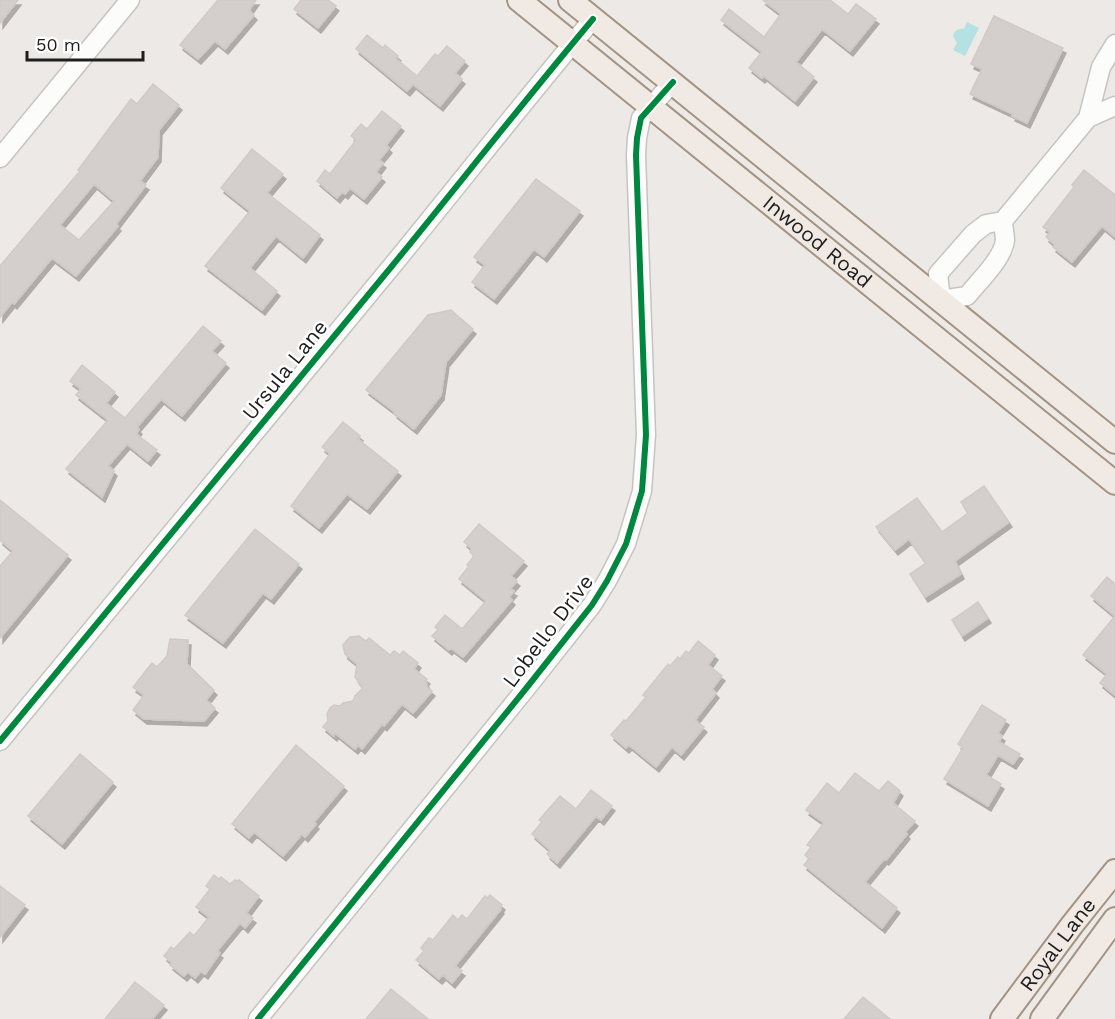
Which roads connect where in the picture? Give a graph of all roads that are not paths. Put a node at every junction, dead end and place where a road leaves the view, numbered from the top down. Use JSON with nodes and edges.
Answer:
{"nodes":[{"id":1,"x":130,"y":0,"type":"edge"},
{"id":2,"x":519,"y":0,"type":"edge"},
{"id":3,"x":570,"y":0,"type":"edge"},
{"id":4,"x":594,"y":19,"type":"junction"},
{"id":5,"x":573,"y":43,"type":"junction"},
{"id":6,"x":1115,"y":44,"type":"edge"},
{"id":7,"x":673,"y":82,"type":"junction"},
{"id":8,"x":1115,"y":106,"type":"edge"},
{"id":9,"x":651,"y":107,"type":"junction"},
{"id":10,"x":1088,"y":118,"type":"junction"},
{"id":11,"x":0,"y":158,"type":"edge"},
{"id":12,"x":1003,"y":221,"type":"junction"},
{"id":13,"x":941,"y":300,"type":"junction"},
{"id":14,"x":921,"y":326,"type":"junction"},
{"id":15,"x":1115,"y":442,"type":"edge"},
{"id":16,"x":1115,"y":483,"type":"edge"},
{"id":17,"x":0,"y":741,"type":"edge"},
{"id":18,"x":1115,"y":871,"type":"edge"},
{"id":19,"x":1115,"y":919,"type":"edge"},
{"id":20,"x":1072,"y":925,"type":"junction"},
{"id":21,"x":1096,"y":944,"type":"junction"},
{"id":22,"x":258,"y":1019,"type":"edge"},
{"id":23,"x":1002,"y":1019,"type":"edge"},
{"id":24,"x":1042,"y":1019,"type":"edge"}],
"edges":[{"from":1,"to":11,"type":"street"},
{"from":2,"to":5,"type":"main road","name":"Inwood Road"},
{"from":3,"to":4,"type":"main road","name":"Inwood Road"},
{"from":4,"to":5,"type":"street","name":"Ursula Lane"},
{"from":4,"to":7,"type":"main road","name":"Inwood Road"},
{"from":5,"to":9,"type":"main road","name":"Inwood Road"},
{"from":5,"to":17,"type":"street","name":"Ursula Lane"},
{"from":6,"to":10,"type":"street"},
{"from":7,"to":9,"type":"street","name":"Lobello Drive"},
{"from":7,"to":13,"type":"main road","name":"Inwood Road"},
{"from":8,"to":10,"type":"street"},
{"from":9,"to":14,"type":"main road","name":"Inwood Road"},
{"from":9,"to":22,"type":"street","name":"Lobello Drive"},
{"from":10,"to":12,"type":"street"},
{"from":12,"to":13,"type":"street"},
{"from":12,"to":13,"type":"street"},
{"from":13,"to":14,"type":"main road"},
{"from":13,"to":15,"type":"main road","name":"Inwood Road"},
{"from":14,"to":16,"type":"main road","name":"Inwood Road"},
{"from":18,"to":20,"type":"main road","name":"Royal Lane"},
{"from":19,"to":21,"type":"main road","name":"Royal Lane"},
{"from":20,"to":21,"type":"main road"},
{"from":20,"to":23,"type":"main road","name":"Royal Lane"},
{"from":21,"to":24,"type":"main road","name":"Royal Lane"}]}
